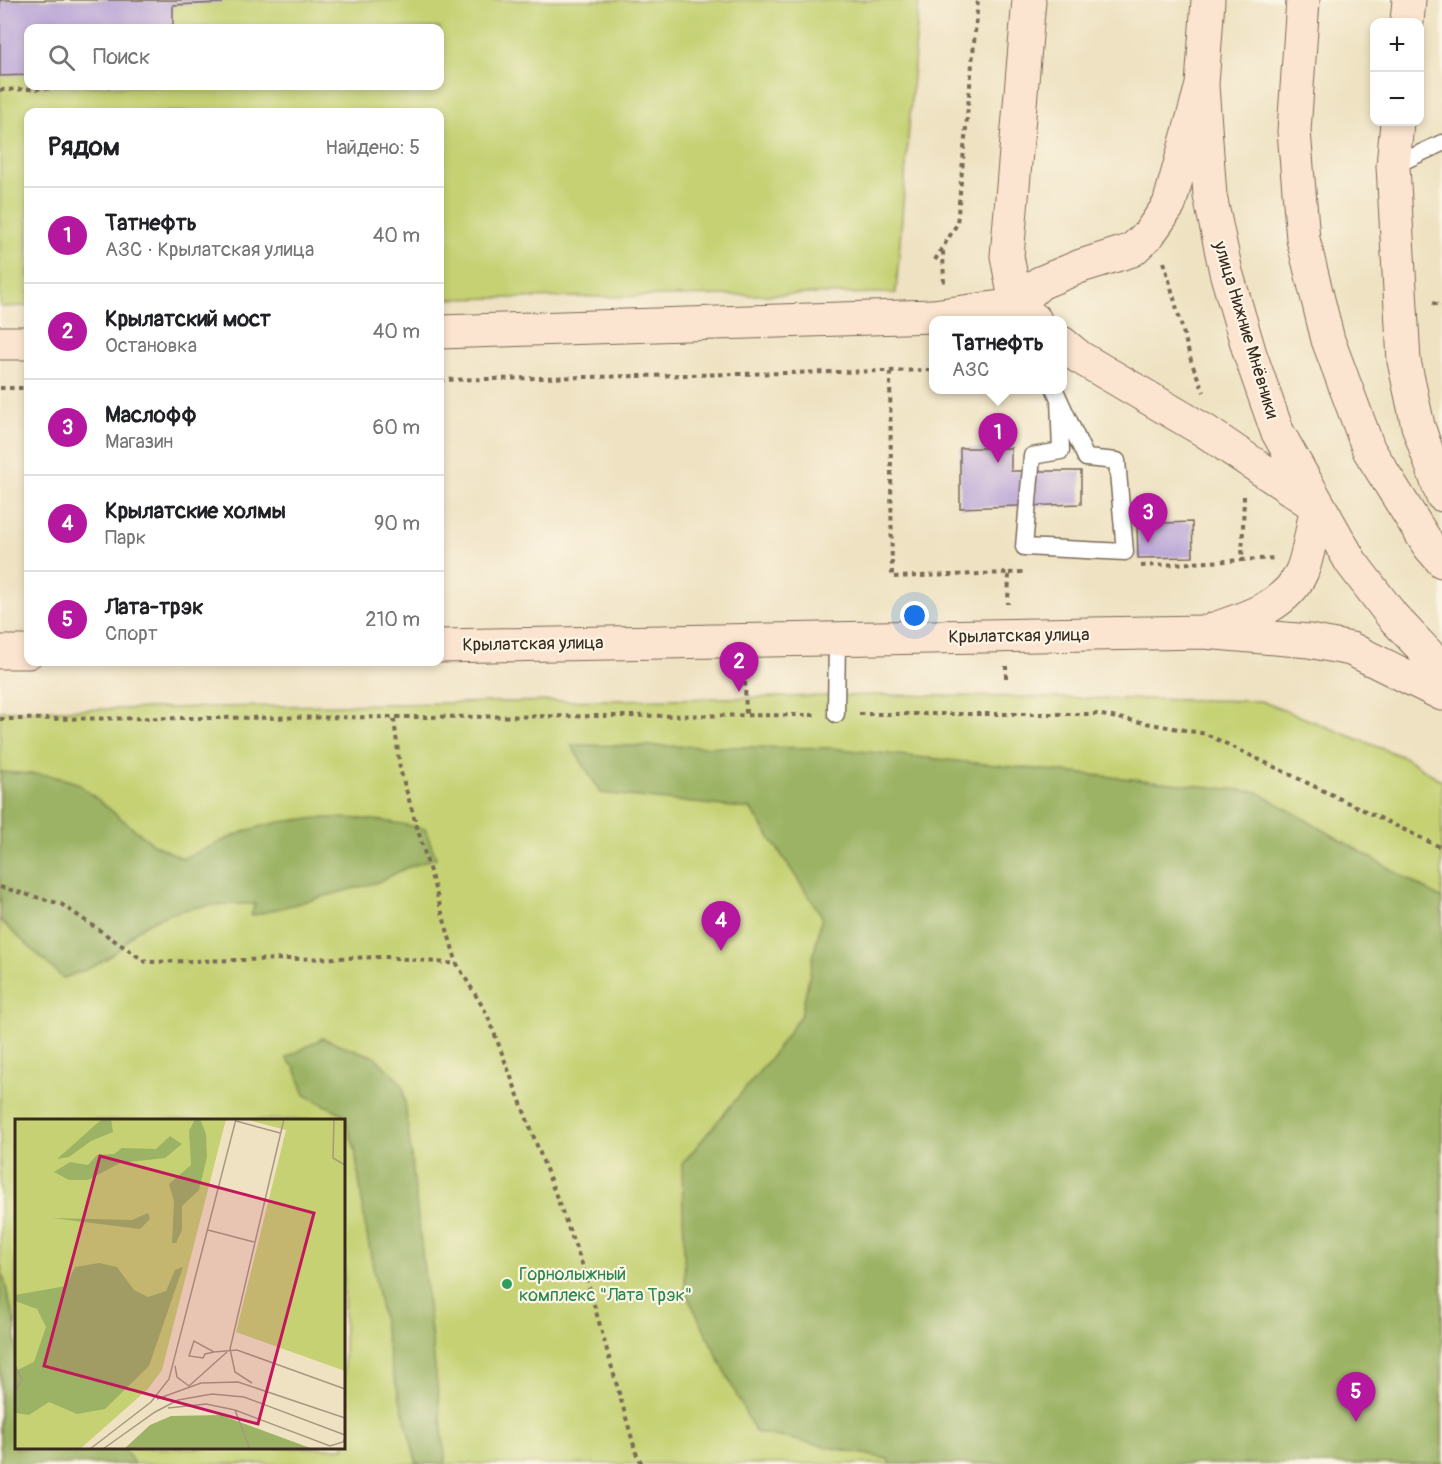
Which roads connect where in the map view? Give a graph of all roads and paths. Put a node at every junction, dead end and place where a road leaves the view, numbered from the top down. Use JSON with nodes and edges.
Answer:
{"nodes":[{"id":1,"x":978,"y":0,"type":"edge"},
{"id":2,"x":1029,"y":0,"type":"edge"},
{"id":3,"x":1208,"y":0,"type":"edge"},
{"id":4,"x":1303,"y":0,"type":"edge"},
{"id":5,"x":1409,"y":0,"type":"edge"},
{"id":6,"x":1407,"y":18,"type":"edge"},
{"id":7,"x":1202,"y":85,"type":"junction"},
{"id":8,"x":24,"y":89,"type":"edge"},
{"id":9,"x":0,"y":90,"type":"edge"},
{"id":10,"x":1397,"y":126,"type":"edge"},
{"id":11,"x":1442,"y":143,"type":"edge"},
{"id":12,"x":1393,"y":166,"type":"junction"},
{"id":13,"x":1163,"y":255,"type":"dead end"},
{"id":14,"x":935,"y":260,"type":"dead end"},
{"id":15,"x":1433,"y":303,"type":"dead end"},
{"id":16,"x":1442,"y":306,"type":"edge"},
{"id":17,"x":1025,"y":315,"type":"edge"},
{"id":18,"x":929,"y":316,"type":"edge"},
{"id":19,"x":933,"y":316,"type":"edge"},
{"id":20,"x":444,"y":333,"type":"edge"},
{"id":21,"x":0,"y":343,"type":"edge"},
{"id":22,"x":24,"y":343,"type":"edge"},
{"id":23,"x":1067,"y":347,"type":"edge"},
{"id":24,"x":929,"y":370,"type":"edge"},
{"id":25,"x":890,"y":372,"type":"junction"},
{"id":26,"x":444,"y":380,"type":"edge"},
{"id":27,"x":0,"y":388,"type":"edge"},
{"id":28,"x":24,"y":388,"type":"edge"},
{"id":29,"x":1057,"y":394,"type":"edge"},
{"id":30,"x":1204,"y":395,"type":"dead end"},
{"id":31,"x":1244,"y":489,"type":"dead end"},
{"id":32,"x":1442,"y":495,"type":"edge"},
{"id":33,"x":1317,"y":506,"type":"junction"},
{"id":34,"x":1285,"y":557,"type":"dead end"},
{"id":35,"x":1442,"y":561,"type":"edge"},
{"id":36,"x":1008,"y":608,"type":"dead end"},
{"id":37,"x":1204,"y":632,"type":"junction"},
{"id":38,"x":837,"y":638,"type":"junction"},
{"id":39,"x":444,"y":646,"type":"edge"},
{"id":40,"x":0,"y":652,"type":"edge"},
{"id":41,"x":24,"y":652,"type":"edge"},
{"id":42,"x":1442,"y":669,"type":"edge"},
{"id":43,"x":746,"y":682,"type":"dead end"},
{"id":44,"x":1442,"y":694,"type":"edge"},
{"id":45,"x":836,"y":714,"type":"junction"},
{"id":46,"x":746,"y":715,"type":"junction"},
{"id":47,"x":0,"y":719,"type":"edge"},
{"id":48,"x":394,"y":719,"type":"junction"},
{"id":49,"x":1442,"y":848,"type":"edge"},
{"id":50,"x":0,"y":886,"type":"edge"},
{"id":51,"x":457,"y":964,"type":"junction"},
{"id":52,"x":642,"y":1464,"type":"edge"}],
"edges":[{"from":1,"to":14,"type":"path"},
{"from":2,"to":17,"type":"main road"},
{"from":3,"to":7,"type":"main road","name":"улица Нижние Мнёвники"},
{"from":4,"to":35,"type":"main road"},
{"from":5,"to":6,"type":"main road"},
{"from":7,"to":17,"type":"main road"},
{"from":7,"to":33,"type":"main road","name":"улица Нижние Мнёвники"},
{"from":8,"to":9,"type":"path"},
{"from":10,"to":12,"type":"main road"},
{"from":11,"to":12,"type":"lane"},
{"from":12,"to":32,"type":"main road"},
{"from":13,"to":30,"type":"path"},
{"from":15,"to":16,"type":"path"},
{"from":17,"to":19,"type":"main road"},
{"from":18,"to":20,"type":"main road"},
{"from":21,"to":22,"type":"main road"},
{"from":23,"to":33,"type":"main road"},
{"from":24,"to":25,"type":"path"},
{"from":25,"to":26,"type":"path"},
{"from":25,"to":36,"type":"path"},
{"from":27,"to":28,"type":"path"},
{"from":29,"to":29,"type":"lane"},
{"from":31,"to":34,"type":"path"},
{"from":33,"to":37,"type":"main road"},
{"from":33,"to":42,"type":"main road","name":"улица Нижние Мнёвники"},
{"from":37,"to":38,"type":"main road","name":"Крылатская улица"},
{"from":37,"to":44,"type":"main road","name":"Крылатская улица"},
{"from":38,"to":39,"type":"main road","name":"Крылатская улица"},
{"from":38,"to":45,"type":"lane"},
{"from":40,"to":41,"type":"main road"},
{"from":43,"to":46,"type":"path"},
{"from":45,"to":46,"type":"path"},
{"from":45,"to":49,"type":"path"},
{"from":46,"to":48,"type":"path"},
{"from":47,"to":48,"type":"path"},
{"from":48,"to":51,"type":"path"},
{"from":50,"to":51,"type":"path"},
{"from":51,"to":52,"type":"path"}]}
